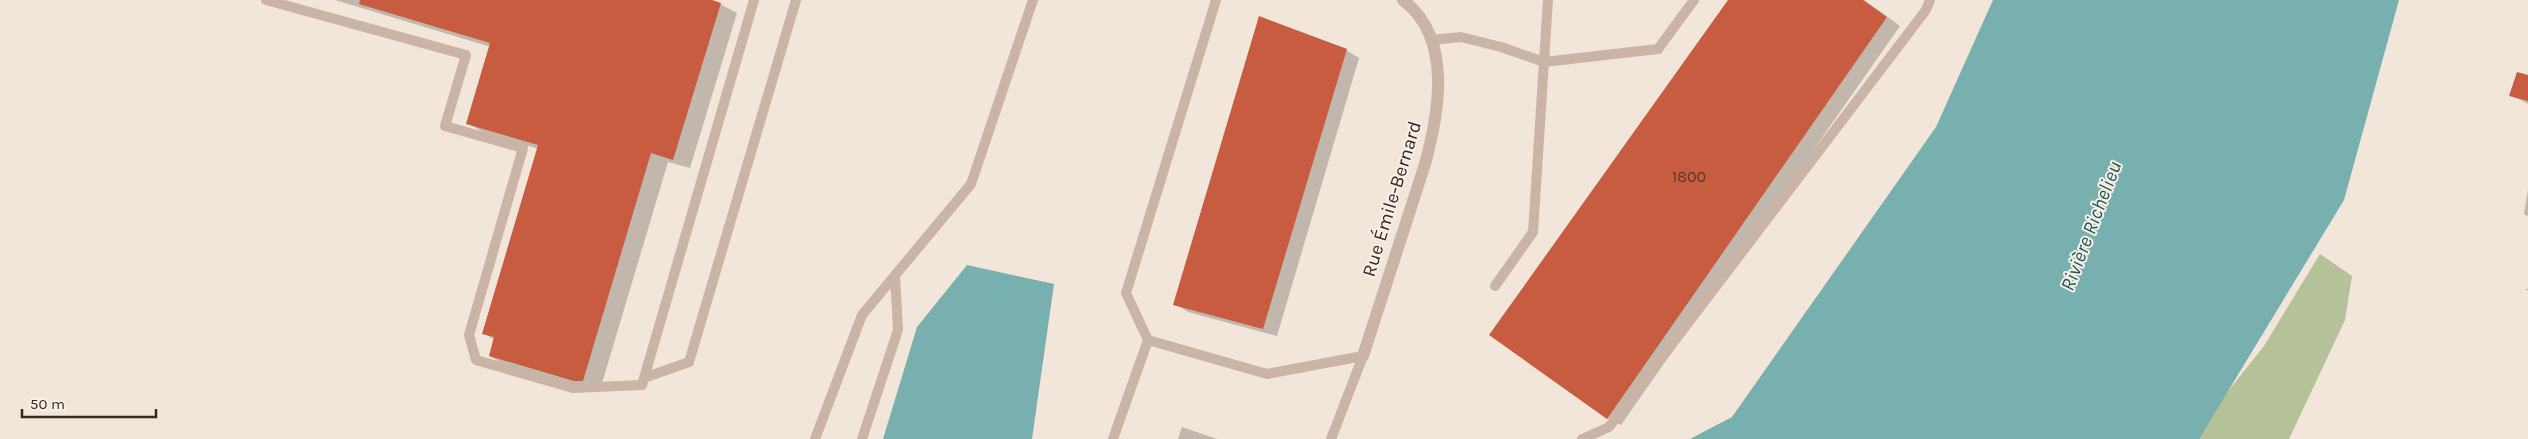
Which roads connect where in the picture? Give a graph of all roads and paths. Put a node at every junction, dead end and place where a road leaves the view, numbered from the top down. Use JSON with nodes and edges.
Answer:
{"nodes":[{"id":1,"x":266,"y":0,"type":"edge"},
{"id":2,"x":754,"y":0,"type":"edge"},
{"id":3,"x":796,"y":0,"type":"edge"},
{"id":4,"x":1033,"y":0,"type":"edge"},
{"id":5,"x":1216,"y":0,"type":"edge"},
{"id":6,"x":1403,"y":0,"type":"edge"},
{"id":7,"x":1548,"y":0,"type":"edge"},
{"id":8,"x":1694,"y":0,"type":"edge"},
{"id":9,"x":1930,"y":0,"type":"edge"},
{"id":10,"x":1431,"y":40,"type":"junction"},
{"id":11,"x":1544,"y":62,"type":"junction"},
{"id":12,"x":895,"y":274,"type":"junction"},
{"id":13,"x":1496,"y":286,"type":"dead end"},
{"id":14,"x":1148,"y":340,"type":"junction"},
{"id":15,"x":1363,"y":356,"type":"junction"},
{"id":16,"x":644,"y":378,"type":"junction"},
{"id":17,"x":815,"y":439,"type":"edge"},
{"id":18,"x":862,"y":439,"type":"edge"},
{"id":19,"x":1113,"y":439,"type":"edge"},
{"id":20,"x":1331,"y":439,"type":"edge"},
{"id":21,"x":1582,"y":439,"type":"edge"}],
"edges":[{"from":1,"to":16,"type":"lane"},
{"from":2,"to":16,"type":"lane"},
{"from":3,"to":16,"type":"lane"},
{"from":4,"to":12,"type":"lane"},
{"from":5,"to":14,"type":"lane"},
{"from":6,"to":10,"type":"street","name":"Rue Émile-Bernard"},
{"from":7,"to":11,"type":"lane"},
{"from":8,"to":11,"type":"lane"},
{"from":9,"to":21,"type":"lane"},
{"from":10,"to":11,"type":"lane"},
{"from":10,"to":15,"type":"street","name":"Rue Émile-Bernard"},
{"from":11,"to":13,"type":"lane"},
{"from":12,"to":17,"type":"lane"},
{"from":12,"to":18,"type":"lane"},
{"from":14,"to":15,"type":"lane"},
{"from":14,"to":19,"type":"lane"},
{"from":15,"to":20,"type":"lane"}]}
